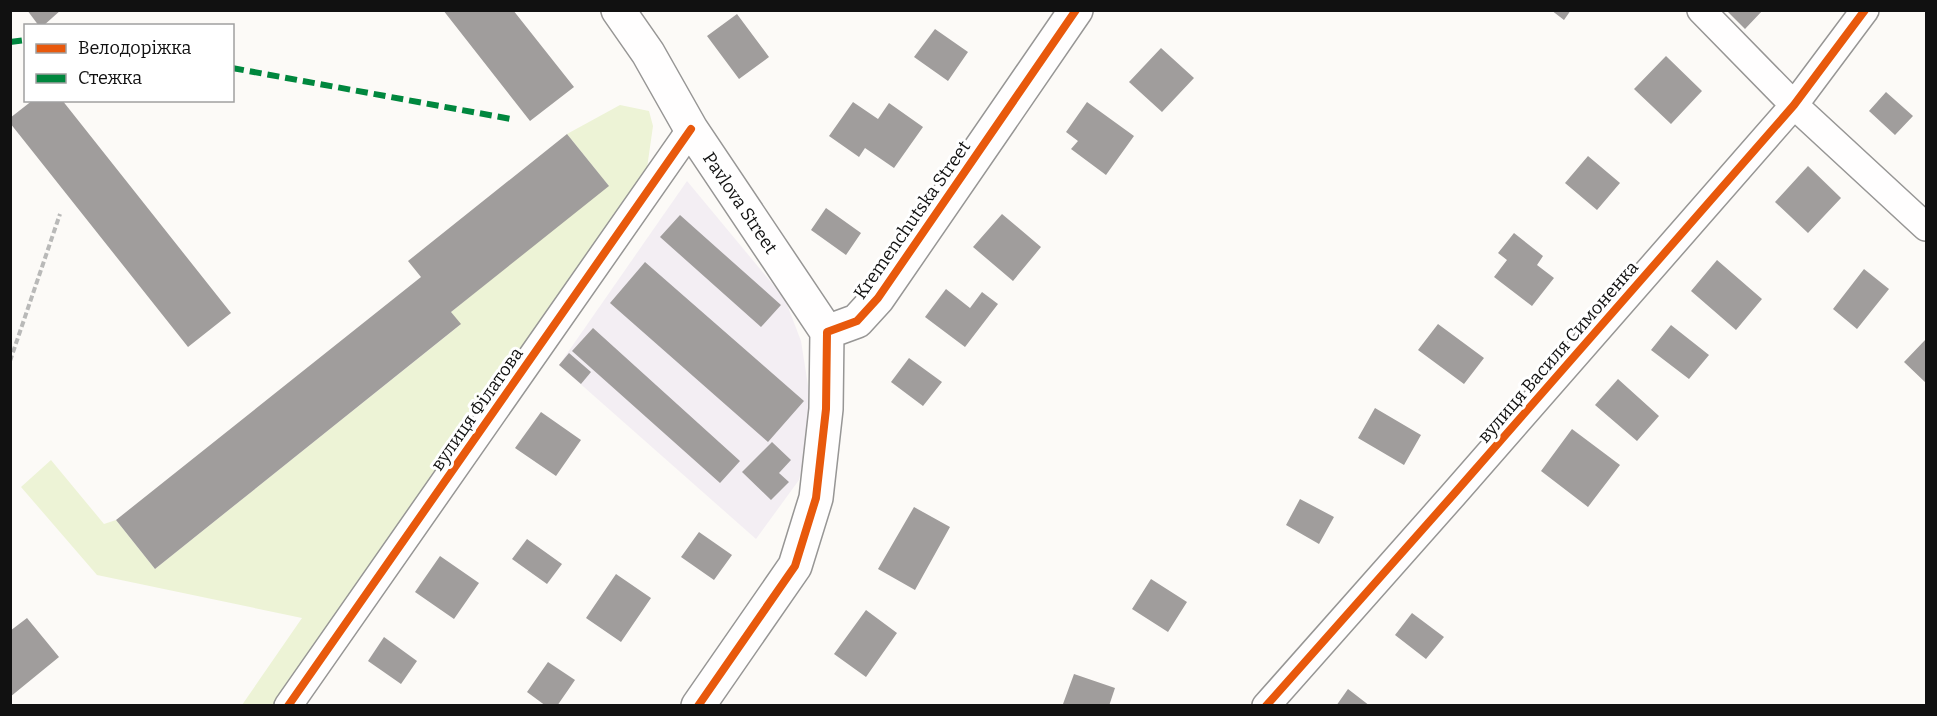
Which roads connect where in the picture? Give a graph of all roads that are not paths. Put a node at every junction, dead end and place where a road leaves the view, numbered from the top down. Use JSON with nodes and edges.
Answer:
{"nodes":[{"id":1,"x":618,"y":10,"type":"edge"},
{"id":2,"x":1076,"y":10,"type":"edge"},
{"id":3,"x":1701,"y":10,"type":"edge"},
{"id":4,"x":1865,"y":10,"type":"edge"},
{"id":5,"x":1794,"y":105,"type":"junction"},
{"id":6,"x":691,"y":129,"type":"junction"},
{"id":7,"x":1926,"y":227,"type":"edge"},
{"id":8,"x":827,"y":332,"type":"junction"},
{"id":9,"x":288,"y":705,"type":"edge"},
{"id":10,"x":698,"y":705,"type":"edge"},
{"id":11,"x":1266,"y":705,"type":"edge"}],
"edges":[{"from":1,"to":6,"type":"street","name":"Pavlova Street"},
{"from":2,"to":8,"type":"street","name":"Kremenchutska Street"},
{"from":3,"to":5,"type":"street"},
{"from":4,"to":5,"type":"street","name":"вулиця Василя Симоненка"},
{"from":5,"to":7,"type":"street"},
{"from":5,"to":11,"type":"street","name":"вулиця Василя Симоненка"},
{"from":6,"to":8,"type":"street","name":"Pavlova Street"},
{"from":6,"to":9,"type":"street","name":"вулиця Філатова"},
{"from":8,"to":10,"type":"street"}]}
